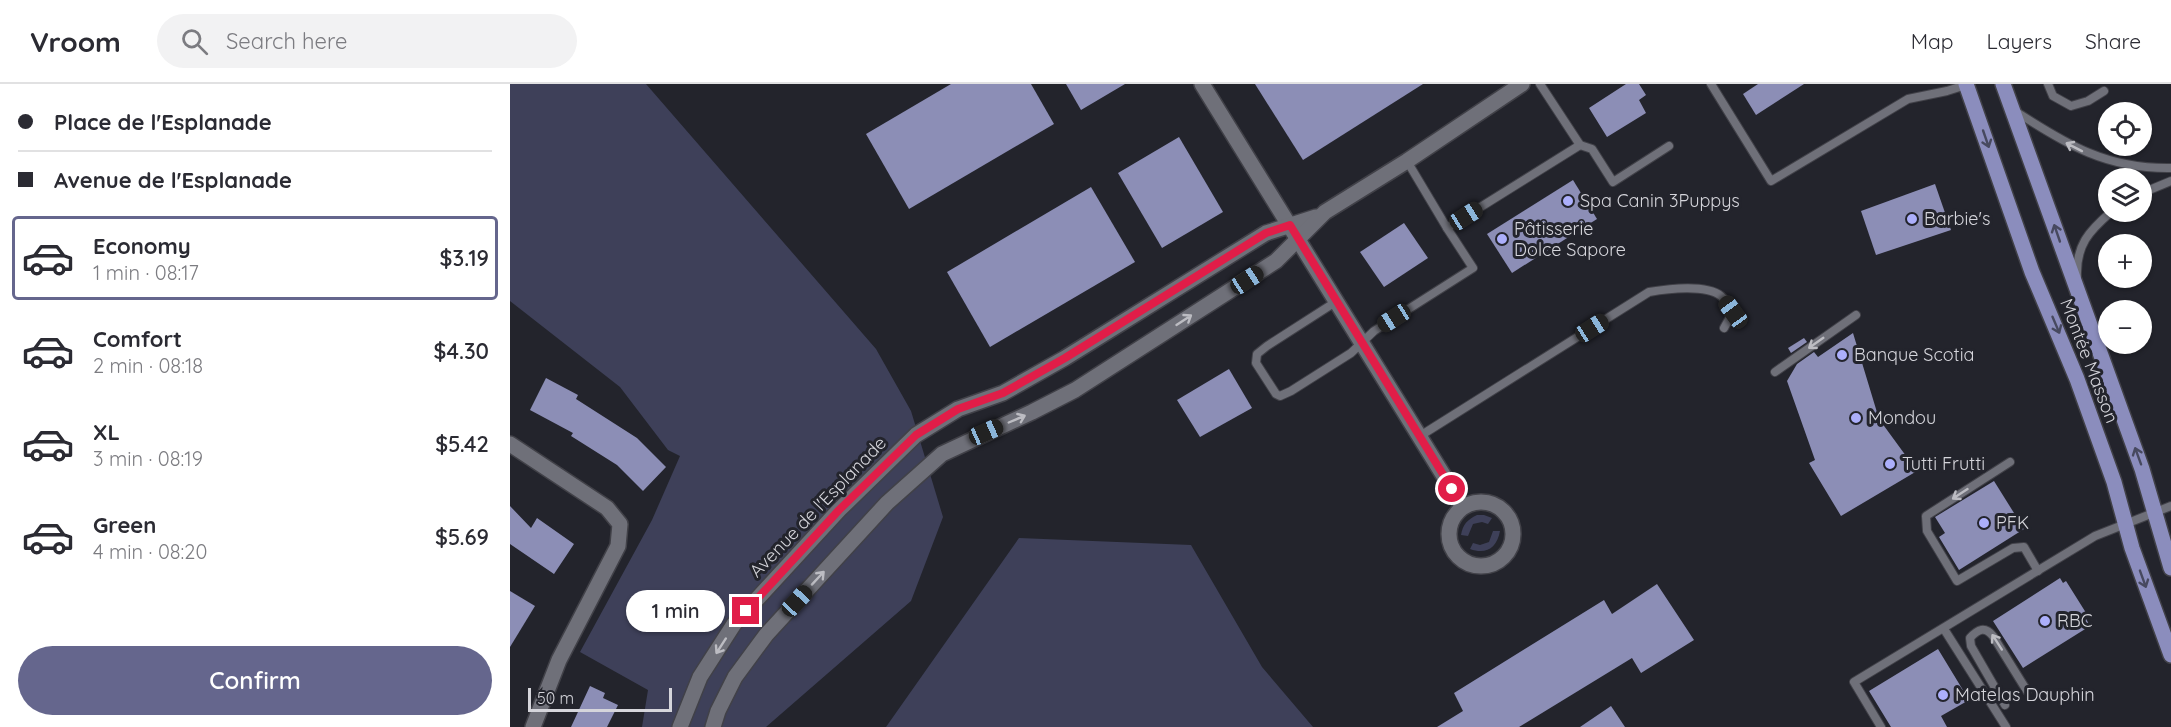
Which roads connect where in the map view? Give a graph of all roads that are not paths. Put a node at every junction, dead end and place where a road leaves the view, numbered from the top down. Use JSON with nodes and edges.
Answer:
{"nodes":[{"id":1,"x":1202,"y":84,"type":"edge"},
{"id":2,"x":1522,"y":84,"type":"edge"},
{"id":3,"x":1540,"y":84,"type":"edge"},
{"id":4,"x":1711,"y":84,"type":"edge"},
{"id":5,"x":1966,"y":84,"type":"edge"},
{"id":6,"x":2003,"y":84,"type":"edge"},
{"id":7,"x":2048,"y":84,"type":"edge"},
{"id":8,"x":2104,"y":92,"type":"dead end"},
{"id":9,"x":2013,"y":110,"type":"junction"},
{"id":10,"x":1580,"y":145,"type":"junction"},
{"id":11,"x":1669,"y":146,"type":"dead end"},
{"id":12,"x":1407,"y":161,"type":"junction"},
{"id":13,"x":2171,"y":168,"type":"edge"},
{"id":14,"x":2171,"y":181,"type":"edge"},
{"id":15,"x":2152,"y":189,"type":"edge"},
{"id":16,"x":2100,"y":222,"type":"edge"},
{"id":17,"x":1447,"y":228,"type":"junction"},
{"id":18,"x":1294,"y":232,"type":"junction"},
{"id":19,"x":2079,"y":295,"type":"junction"},
{"id":20,"x":1337,"y":301,"type":"junction"},
{"id":21,"x":1856,"y":315,"type":"dead end"},
{"id":22,"x":1724,"y":328,"type":"dead end"},
{"id":23,"x":1362,"y":342,"type":"junction"},
{"id":24,"x":1775,"y":372,"type":"dead end"},
{"id":25,"x":1420,"y":436,"type":"junction"},
{"id":26,"x":510,"y":444,"type":"edge"},
{"id":27,"x":2010,"y":462,"type":"dead end"},
{"id":28,"x":2171,"y":506,"type":"edge"},
{"id":29,"x":1463,"y":507,"type":"junction"},
{"id":30,"x":2154,"y":513,"type":"junction"},
{"id":31,"x":2125,"y":523,"type":"junction"},
{"id":32,"x":2171,"y":568,"type":"edge"},
{"id":33,"x":2038,"y":571,"type":"junction"},
{"id":34,"x":1944,"y":629,"type":"junction"},
{"id":35,"x":2171,"y":655,"type":"edge"},
{"id":36,"x":2027,"y":692,"type":"dead end"},
{"id":37,"x":2005,"y":705,"type":"dead end"},
{"id":38,"x":533,"y":727,"type":"edge"},
{"id":39,"x":680,"y":727,"type":"edge"},
{"id":40,"x":713,"y":727,"type":"edge"},
{"id":41,"x":1881,"y":727,"type":"edge"},
{"id":42,"x":2006,"y":727,"type":"edge"}],
"edges":[{"from":1,"to":18,"type":"street"},
{"from":2,"to":12,"type":"street","name":"Avenue de l'Esplanade"},
{"from":3,"to":10,"type":"lane"},
{"from":4,"to":5,"type":"lane"},
{"from":5,"to":31,"type":"main road","name":"Montée Masson","one_way":true},
{"from":6,"to":9,"type":"main road","name":"Montée Masson"},
{"from":7,"to":8,"type":"lane"},
{"from":13,"to":9,"type":"lane","one_way":true},
{"from":19,"to":9,"type":"main road","name":"Montée Masson","one_way":true},
{"from":10,"to":11,"type":"lane"},
{"from":10,"to":17,"type":"lane"},
{"from":12,"to":17,"type":"lane"},
{"from":12,"to":18,"type":"street","name":"Avenue de l'Esplanade"},
{"from":14,"to":15,"type":"lane"},
{"from":16,"to":19,"type":"lane"},
{"from":17,"to":23,"type":"lane"},
{"from":18,"to":20,"type":"street"},
{"from":18,"to":39,"type":"street","name":"Avenue de l'Esplanade","one_way":true},
{"from":40,"to":18,"type":"street","name":"Avenue de l'Esplanade","one_way":true},
{"from":30,"to":19,"type":"main road","name":"Montée Masson","one_way":true},
{"from":20,"to":23,"type":"street"},
{"from":20,"to":23,"type":"lane"},
{"from":21,"to":24,"type":"lane","one_way":true},
{"from":22,"to":25,"type":"lane"},
{"from":23,"to":25,"type":"street"},
{"from":25,"to":29,"type":"street"},
{"from":26,"to":38,"type":"street"},
{"from":27,"to":33,"type":"lane","one_way":true},
{"from":28,"to":30,"type":"lane"},
{"from":29,"to":29,"type":"street"},
{"from":30,"to":31,"type":"lane"},
{"from":30,"to":32,"type":"main road","name":"Montée Masson"},
{"from":31,"to":33,"type":"lane"},
{"from":31,"to":35,"type":"main road","name":"Montée Masson","one_way":true},
{"from":33,"to":34,"type":"lane"},
{"from":34,"to":41,"type":"lane"},
{"from":34,"to":42,"type":"lane"},
{"from":36,"to":37,"type":"lane","one_way":true}]}
